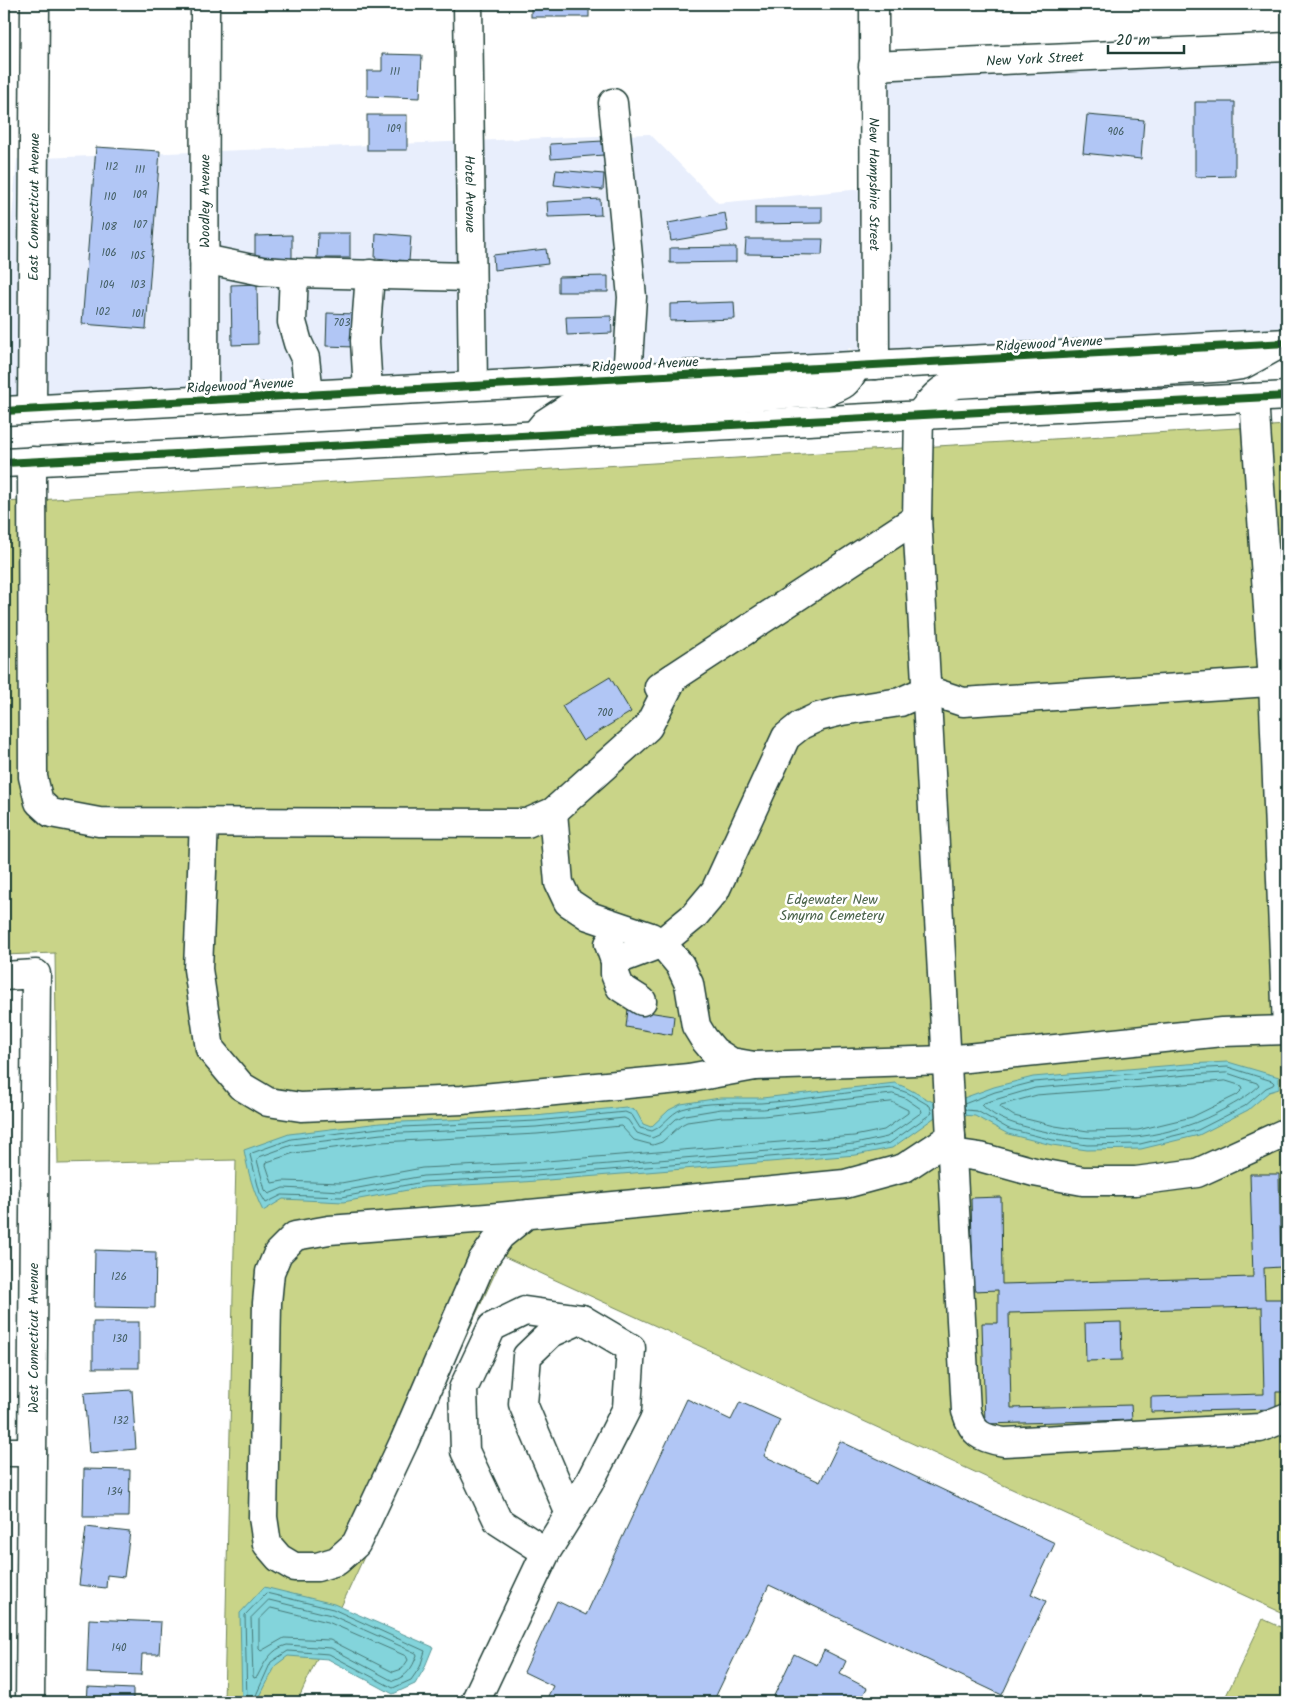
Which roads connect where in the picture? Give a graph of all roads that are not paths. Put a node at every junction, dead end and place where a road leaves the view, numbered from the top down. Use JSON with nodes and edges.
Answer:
{"nodes":[{"id":1,"x":35,"y":4,"type":"edge"},
{"id":2,"x":205,"y":4,"type":"edge"},
{"id":3,"x":468,"y":4,"type":"edge"},
{"id":4,"x":874,"y":4,"type":"edge"},
{"id":5,"x":1287,"y":47,"type":"edge"},
{"id":6,"x":873,"y":66,"type":"junction"},
{"id":7,"x":613,"y":103,"type":"dead end"},
{"id":8,"x":204,"y":259,"type":"junction"},
{"id":9,"x":294,"y":274,"type":"junction"},
{"id":10,"x":370,"y":274,"type":"junction"},
{"id":11,"x":471,"y":277,"type":"junction"},
{"id":12,"x":1284,"y":343,"type":"edge"},
{"id":13,"x":865,"y":366,"type":"junction"},
{"id":14,"x":627,"y":378,"type":"junction"},
{"id":15,"x":473,"y":385,"type":"junction"},
{"id":16,"x":368,"y":391,"type":"junction"},
{"id":17,"x":309,"y":394,"type":"junction"},
{"id":18,"x":1287,"y":396,"type":"edge"},
{"id":19,"x":1254,"y":398,"type":"junction"},
{"id":20,"x":204,"y":400,"type":"junction"},
{"id":21,"x":32,"y":409,"type":"junction"},
{"id":22,"x":4,"y":411,"type":"edge"},
{"id":23,"x":919,"y":415,"type":"junction"},
{"id":24,"x":535,"y":435,"type":"junction"},
{"id":25,"x":32,"y":461,"type":"junction"},
{"id":26,"x":4,"y":463,"type":"edge"},
{"id":27,"x":918,"y":518,"type":"junction"},
{"id":28,"x":1280,"y":681,"type":"edge"},
{"id":29,"x":927,"y":690,"type":"junction"},
{"id":30,"x":553,"y":812,"type":"junction"},
{"id":31,"x":204,"y":822,"type":"junction"},
{"id":32,"x":589,"y":916,"type":"junction"},
{"id":33,"x":660,"y":944,"type":"junction"},
{"id":34,"x":615,"y":960,"type":"junction"},
{"id":35,"x":4,"y":976,"type":"edge"},
{"id":36,"x":642,"y":1001,"type":"dead end"},
{"id":37,"x":1287,"y":1029,"type":"edge"},
{"id":38,"x":947,"y":1060,"type":"junction"},
{"id":39,"x":756,"y":1066,"type":"junction"},
{"id":40,"x":1287,"y":1132,"type":"edge"},
{"id":41,"x":951,"y":1145,"type":"junction"},
{"id":42,"x":527,"y":1214,"type":"junction"},
{"id":43,"x":582,"y":1319,"type":"junction"},
{"id":44,"x":1287,"y":1417,"type":"edge"},
{"id":45,"x":4,"y":1452,"type":"edge"},
{"id":46,"x":32,"y":1452,"type":"junction"},
{"id":47,"x":569,"y":1512,"type":"junction"},
{"id":48,"x":546,"y":1552,"type":"junction"},
{"id":49,"x":30,"y":1702,"type":"edge"},
{"id":50,"x":475,"y":1702,"type":"edge"}],
"edges":[{"from":1,"to":21,"type":"main road","name":"East Connecticut Avenue"},
{"from":2,"to":8,"type":"main road","name":"Woodley Avenue"},
{"from":3,"to":11,"type":"main road","name":"Hotel Avenue"},
{"from":4,"to":6,"type":"main road","name":"New Hampshire Street"},
{"from":5,"to":6,"type":"main road","name":"New York Street"},
{"from":6,"to":13,"type":"main road","name":"New Hampshire Street"},
{"from":7,"to":14,"type":"main road"},
{"from":8,"to":9,"type":"main road"},
{"from":8,"to":20,"type":"main road","name":"Woodley Avenue"},
{"from":9,"to":10,"type":"main road"},
{"from":9,"to":17,"type":"main road"},
{"from":10,"to":11,"type":"main road"},
{"from":10,"to":16,"type":"main road"},
{"from":11,"to":15,"type":"main road","name":"Hotel Avenue"},
{"from":12,"to":13,"type":"main road","name":"Ridgewood Avenue"},
{"from":12,"to":23,"type":"main road"},
{"from":13,"to":14,"type":"main road","name":"Ridgewood Avenue"},
{"from":13,"to":24,"type":"main road"},
{"from":14,"to":15,"type":"main road","name":"Ridgewood Avenue"},
{"from":15,"to":16,"type":"main road","name":"Ridgewood Avenue"},
{"from":16,"to":17,"type":"main road","name":"Ridgewood Avenue"},
{"from":17,"to":20,"type":"main road","name":"Ridgewood Avenue"},
{"from":18,"to":19,"type":"main road"},
{"from":19,"to":23,"type":"main road"},
{"from":19,"to":28,"type":"main road"},
{"from":20,"to":21,"type":"main road","name":"Ridgewood Avenue"},
{"from":21,"to":22,"type":"main road","name":"Ridgewood Avenue"},
{"from":23,"to":24,"type":"main road"},
{"from":23,"to":27,"type":"main road"},
{"from":24,"to":25,"type":"main road"},
{"from":25,"to":26,"type":"main road"},
{"from":25,"to":31,"type":"main road"},
{"from":27,"to":29,"type":"main road"},
{"from":27,"to":30,"type":"main road"},
{"from":28,"to":29,"type":"main road"},
{"from":28,"to":37,"type":"main road"},
{"from":29,"to":33,"type":"main road"},
{"from":29,"to":38,"type":"main road"},
{"from":30,"to":31,"type":"main road"},
{"from":30,"to":32,"type":"main road"},
{"from":31,"to":39,"type":"main road"},
{"from":32,"to":33,"type":"main road"},
{"from":32,"to":34,"type":"main road"},
{"from":33,"to":34,"type":"main road"},
{"from":33,"to":39,"type":"main road"},
{"from":34,"to":36,"type":"main road"},
{"from":35,"to":46,"type":"main road","name":"West Connecticut Avenue"},
{"from":37,"to":38,"type":"main road"},
{"from":38,"to":39,"type":"main road"},
{"from":38,"to":41,"type":"main road"},
{"from":40,"to":41,"type":"main road"},
{"from":41,"to":42,"type":"main road"},
{"from":41,"to":44,"type":"main road"},
{"from":42,"to":42,"type":"main road"},
{"from":43,"to":47,"type":"main road"},
{"from":43,"to":47,"type":"main road"},
{"from":43,"to":48,"type":"main road"},
{"from":45,"to":46,"type":"main road"},
{"from":46,"to":49,"type":"main road","name":"West Connecticut Avenue"},
{"from":47,"to":48,"type":"main road"},
{"from":48,"to":50,"type":"main road"}]}
